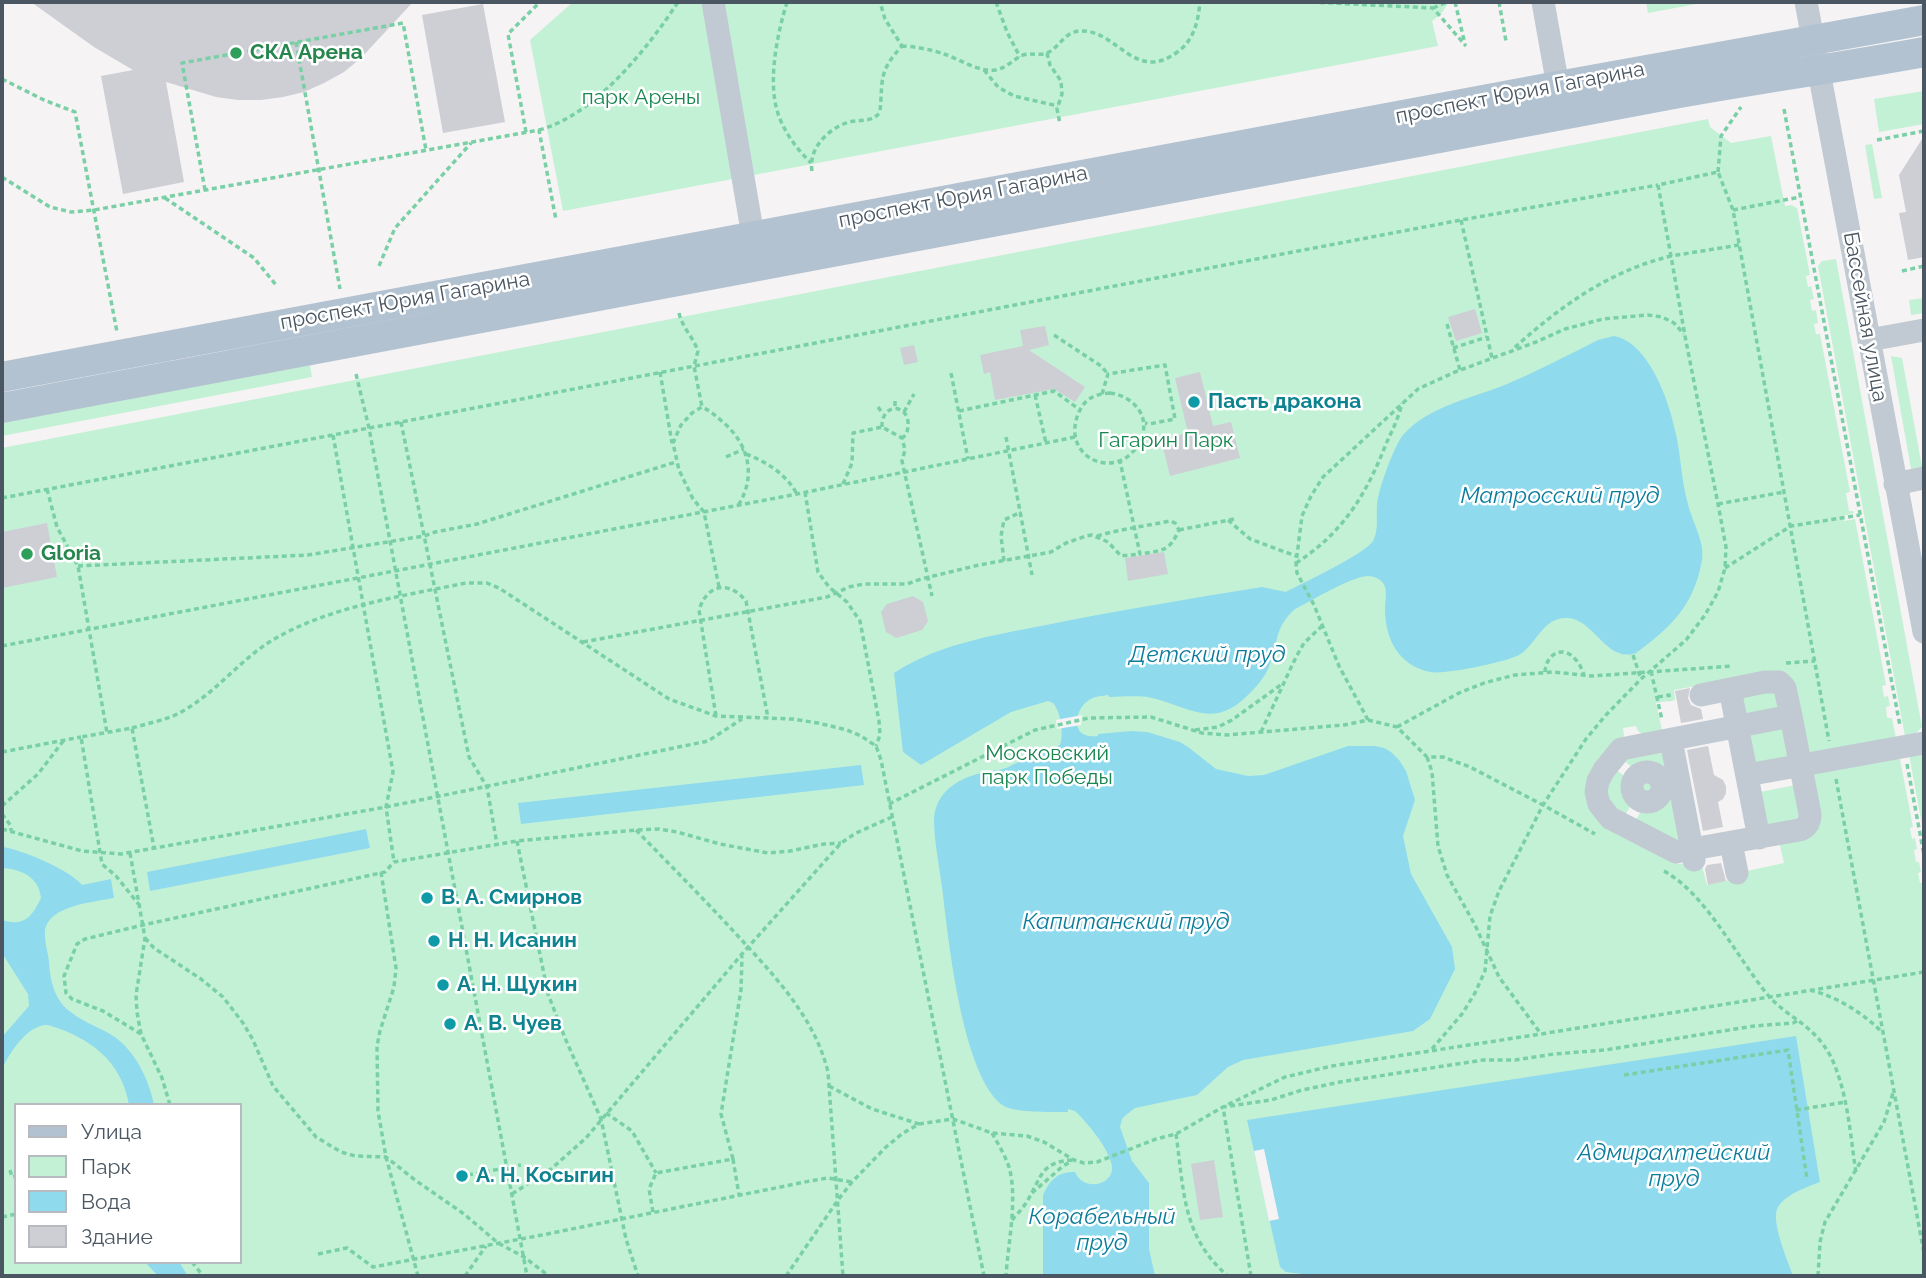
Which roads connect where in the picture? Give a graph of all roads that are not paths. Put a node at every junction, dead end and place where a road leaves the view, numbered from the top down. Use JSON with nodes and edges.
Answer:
{"nodes":[{"id":1,"x":713,"y":2,"type":"edge"},
{"id":2,"x":1543,"y":2,"type":"edge"},
{"id":3,"x":1806,"y":2,"type":"edge"},
{"id":4,"x":1924,"y":20,"type":"edge"},
{"id":5,"x":1813,"y":39,"type":"junction"},
{"id":6,"x":1924,"y":52,"type":"edge"},
{"id":7,"x":1819,"y":69,"type":"junction"},
{"id":8,"x":1558,"y":86,"type":"junction"},
{"id":9,"x":753,"y":236,"type":"junction"},
{"id":10,"x":1924,"y":330,"type":"edge"},
{"id":11,"x":1869,"y":340,"type":"junction"},
{"id":12,"x":2,"y":377,"type":"edge"},
{"id":13,"x":2,"y":408,"type":"edge"},
{"id":14,"x":1924,"y":478,"type":"edge"},
{"id":15,"x":1895,"y":484,"type":"junction"},
{"id":16,"x":1924,"y":632,"type":"edge"},
{"id":17,"x":1730,"y":689,"type":"junction"},
{"id":18,"x":1701,"y":695,"type":"dead end"},
{"id":19,"x":1791,"y":716,"type":"junction"},
{"id":20,"x":1738,"y":727,"type":"junction"},
{"id":21,"x":1671,"y":740,"type":"junction"},
{"id":22,"x":1914,"y":745,"type":"edge"},
{"id":23,"x":1612,"y":761,"type":"junction"},
{"id":24,"x":1800,"y":765,"type":"junction"},
{"id":25,"x":1747,"y":775,"type":"junction"},
{"id":26,"x":1671,"y":783,"type":"junction"},
{"id":27,"x":1637,"y":789,"type":"junction"},
{"id":28,"x":1625,"y":825,"type":"junction"},
{"id":29,"x":1759,"y":838,"type":"junction"},
{"id":30,"x":1731,"y":843,"type":"junction"},
{"id":31,"x":1693,"y":855,"type":"junction"},
{"id":32,"x":1737,"y":873,"type":"dead end"}],
"edges":[{"from":1,"to":9,"type":"street"},
{"from":2,"to":8,"type":"street"},
{"from":3,"to":5,"type":"street","name":"Бассейная улица"},
{"from":4,"to":5,"type":"main road","name":"проспект Юрия Гагарина"},
{"from":5,"to":7,"type":"street","name":"Бассейная улица"},
{"from":5,"to":8,"type":"main road","name":"проспект Юрия Гагарина"},
{"from":6,"to":7,"type":"main road","name":"проспект Юрия Гагарина"},
{"from":7,"to":11,"type":"street","name":"Бассейная улица"},
{"from":7,"to":13,"type":"main road","name":"проспект Юрия Гагарина"},
{"from":8,"to":9,"type":"main road","name":"проспект Юрия Гагарина"},
{"from":9,"to":12,"type":"main road","name":"проспект Юрия Гагарина"},
{"from":10,"to":11,"type":"street"},
{"from":11,"to":15,"type":"street","name":"Бассейная улица"},
{"from":14,"to":15,"type":"street"},
{"from":15,"to":16,"type":"street","name":"Бассейная улица"},
{"from":17,"to":18,"type":"street"},
{"from":17,"to":19,"type":"street"},
{"from":17,"to":20,"type":"street"},
{"from":19,"to":20,"type":"street"},
{"from":19,"to":24,"type":"street"},
{"from":20,"to":21,"type":"street"},
{"from":20,"to":25,"type":"street"},
{"from":21,"to":23,"type":"street"},
{"from":21,"to":26,"type":"street"},
{"from":22,"to":24,"type":"street"},
{"from":23,"to":27,"type":"street"},
{"from":23,"to":28,"type":"street"},
{"from":24,"to":25,"type":"street"},
{"from":24,"to":29,"type":"street"},
{"from":25,"to":29,"type":"street"},
{"from":26,"to":27,"type":"street"},
{"from":26,"to":31,"type":"street"},
{"from":27,"to":28,"type":"street"},
{"from":28,"to":31,"type":"street"},
{"from":29,"to":30,"type":"street"},
{"from":30,"to":31,"type":"street"},
{"from":30,"to":32,"type":"street"}]}
